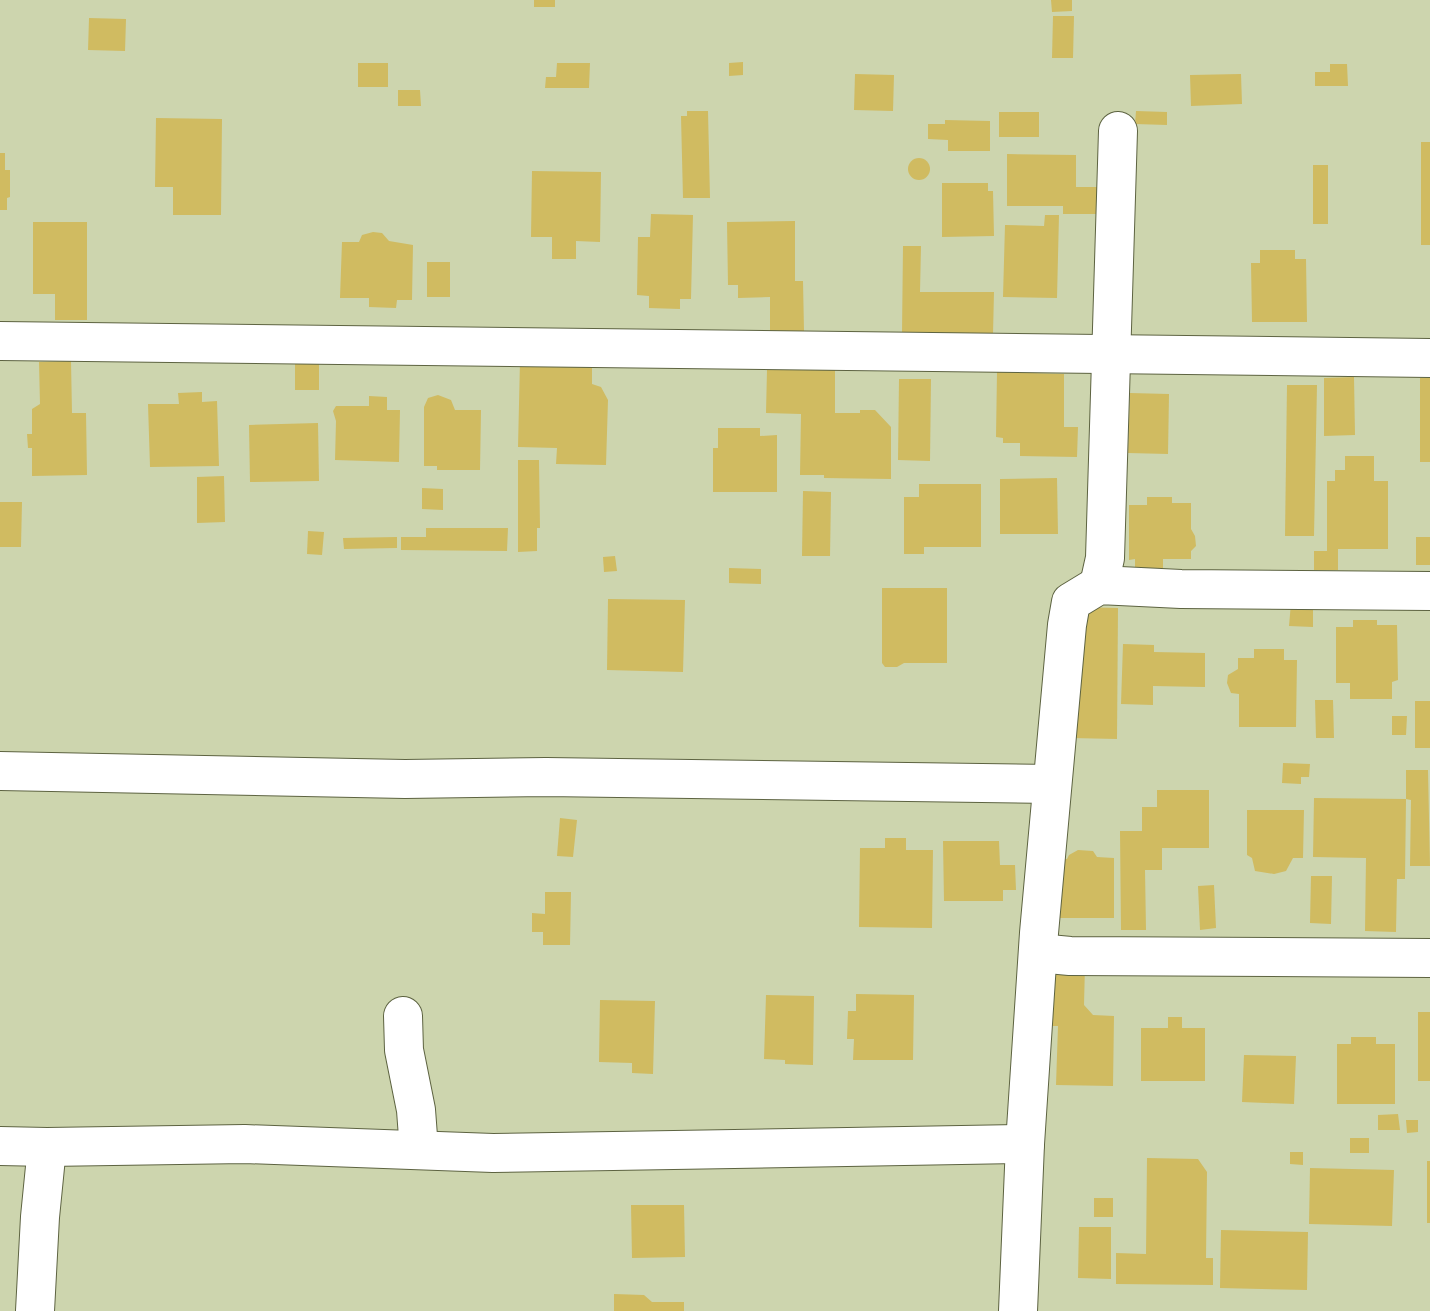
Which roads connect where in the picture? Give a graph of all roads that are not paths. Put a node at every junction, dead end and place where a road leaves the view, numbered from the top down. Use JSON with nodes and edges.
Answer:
{"nodes":[{"id":1,"x":1118,"y":131,"type":"dead end"},
{"id":2,"x":0,"y":341,"type":"edge"},
{"id":3,"x":1112,"y":353,"type":"junction"},
{"id":4,"x":1430,"y":358,"type":"edge"},
{"id":5,"x":1099,"y":585,"type":"junction"},
{"id":6,"x":1430,"y":591,"type":"edge"},
{"id":7,"x":0,"y":771,"type":"edge"},
{"id":8,"x":1052,"y":783,"type":"junction"},
{"id":9,"x":1038,"y":953,"type":"junction"},
{"id":10,"x":1430,"y":958,"type":"edge"},
{"id":11,"x":403,"y":1016,"type":"dead end"},
{"id":12,"x":1025,"y":1144,"type":"junction"},
{"id":13,"x":0,"y":1146,"type":"edge"},
{"id":14,"x":47,"y":1147,"type":"junction"},
{"id":15,"x":419,"y":1150,"type":"junction"},
{"id":16,"x":35,"y":1311,"type":"edge"},
{"id":17,"x":1018,"y":1311,"type":"edge"}],
"edges":[{"from":1,"to":3,"type":"street"},
{"from":2,"to":3,"type":"street"},
{"from":3,"to":4,"type":"street"},
{"from":3,"to":5,"type":"street"},
{"from":5,"to":6,"type":"street"},
{"from":5,"to":8,"type":"street"},
{"from":7,"to":8,"type":"street"},
{"from":8,"to":9,"type":"street"},
{"from":9,"to":10,"type":"street"},
{"from":9,"to":12,"type":"street"},
{"from":11,"to":15,"type":"street"},
{"from":12,"to":15,"type":"street"},
{"from":12,"to":17,"type":"street"},
{"from":13,"to":14,"type":"street"},
{"from":14,"to":15,"type":"street"},
{"from":14,"to":16,"type":"street"}]}
